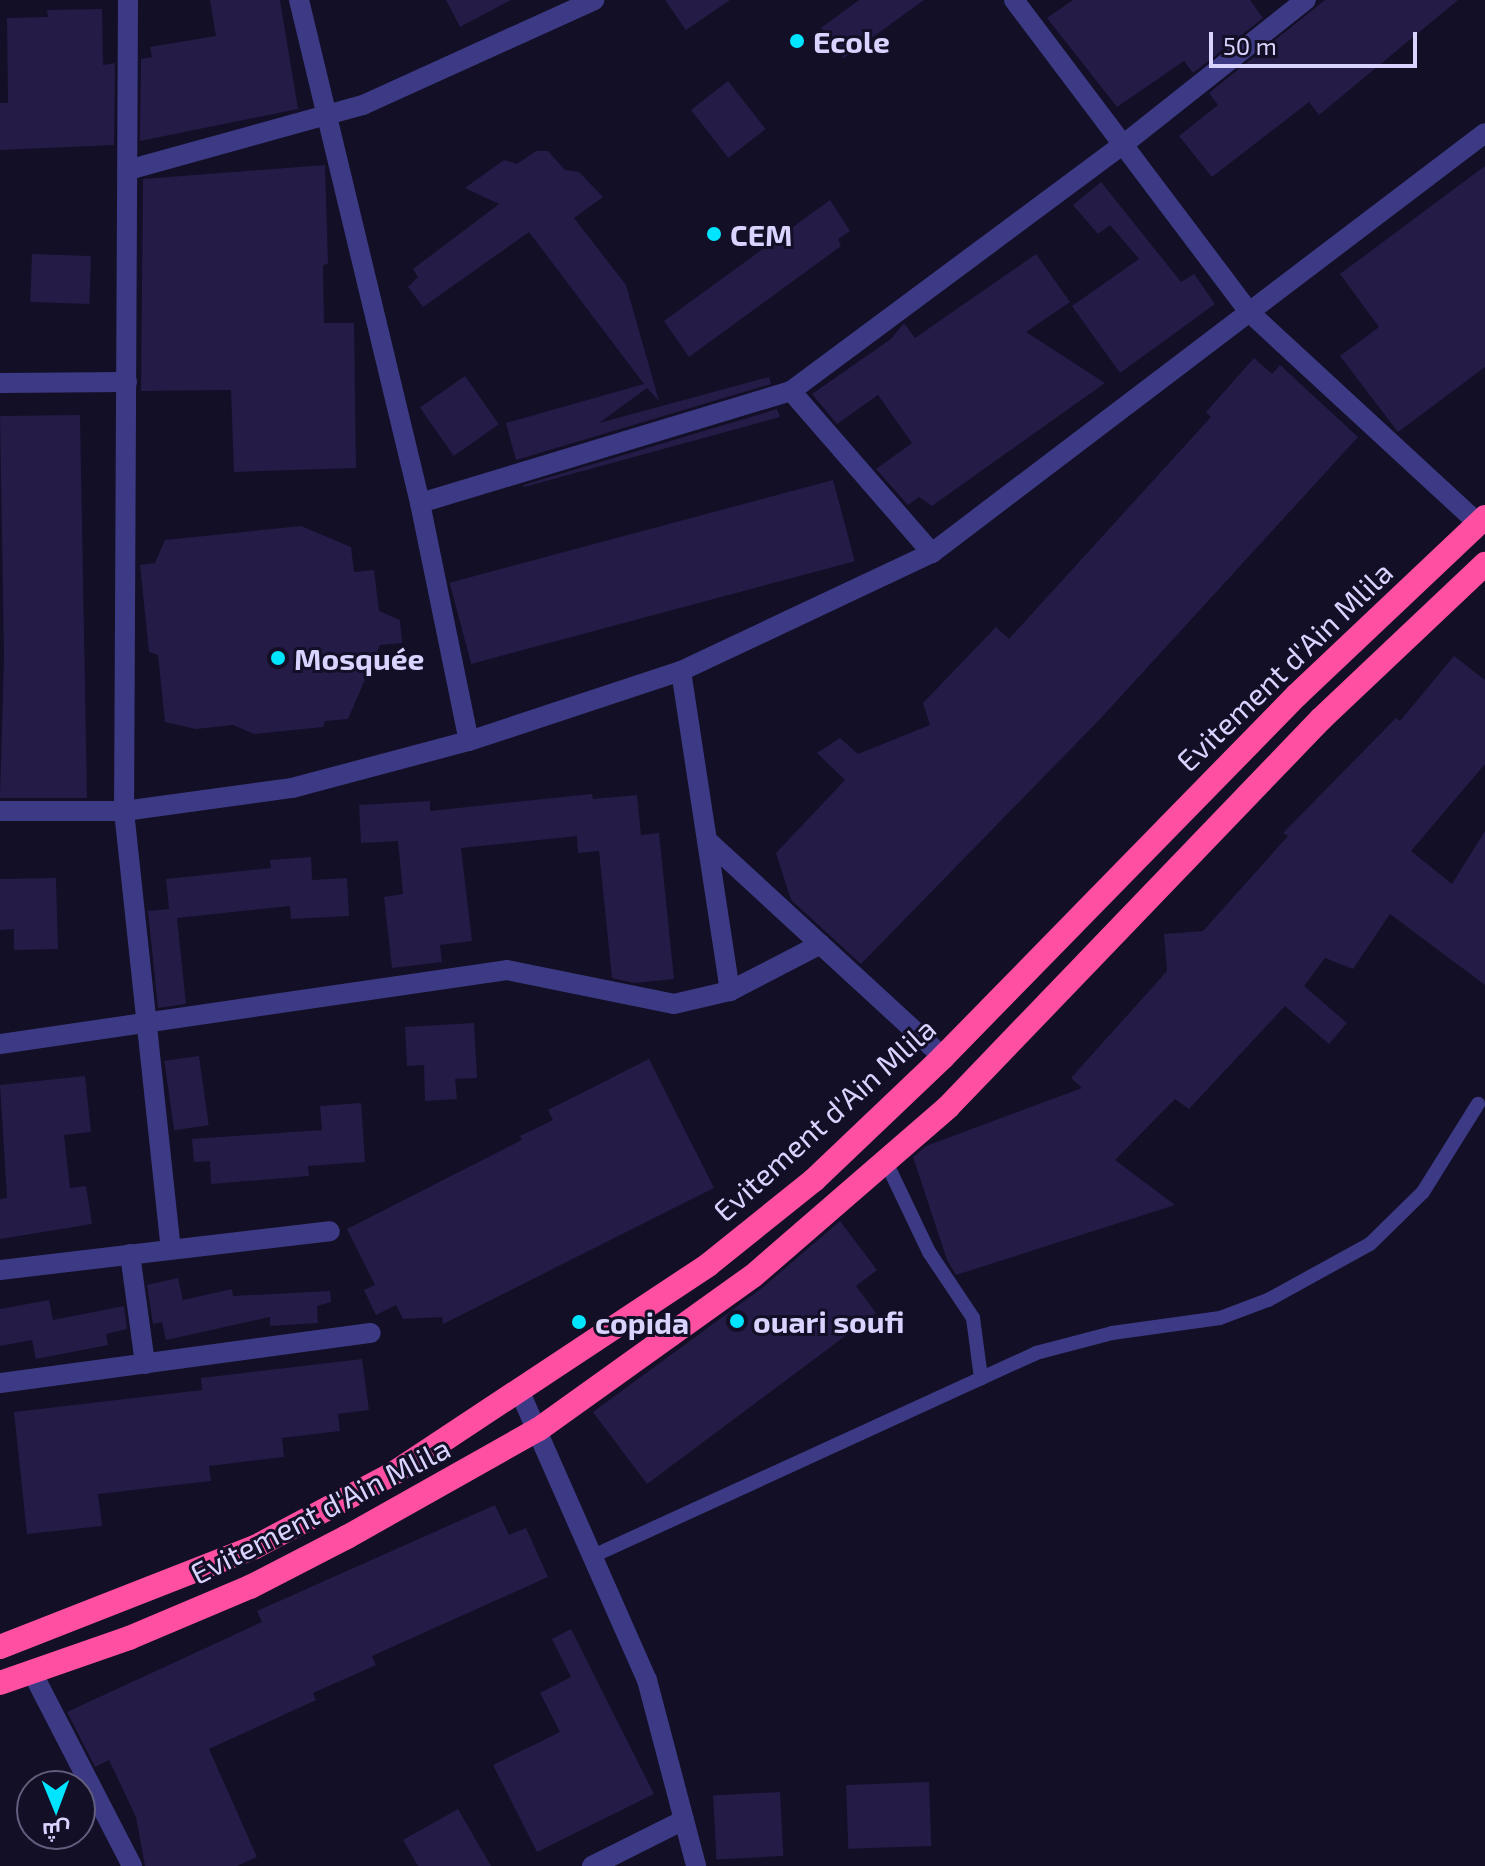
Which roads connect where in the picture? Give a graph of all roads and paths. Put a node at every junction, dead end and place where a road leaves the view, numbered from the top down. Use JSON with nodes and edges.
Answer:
{"nodes":[{"id":1,"x":128,"y":0,"type":"edge"},
{"id":2,"x":299,"y":0,"type":"edge"},
{"id":3,"x":594,"y":0,"type":"edge"},
{"id":4,"x":1014,"y":0,"type":"edge"},
{"id":5,"x":1296,"y":3,"type":"edge"},
{"id":6,"x":328,"y":114,"type":"junction"},
{"id":7,"x":1485,"y":133,"type":"edge"},
{"id":8,"x":1124,"y":144,"type":"junction"},
{"id":9,"x":128,"y":170,"type":"junction"},
{"id":10,"x":1248,"y":311,"type":"junction"},
{"id":11,"x":127,"y":382,"type":"junction"},
{"id":12,"x":0,"y":383,"type":"edge"},
{"id":13,"x":791,"y":391,"type":"junction"},
{"id":14,"x":420,"y":503,"type":"junction"},
{"id":15,"x":1481,"y":520,"type":"edge"},
{"id":16,"x":932,"y":553,"type":"junction"},
{"id":17,"x":1485,"y":564,"type":"edge"},
{"id":18,"x":681,"y":671,"type":"junction"},
{"id":19,"x":469,"y":741,"type":"junction"},
{"id":20,"x":0,"y":811,"type":"edge"},
{"id":21,"x":124,"y":811,"type":"junction"},
{"id":22,"x":707,"y":840,"type":"junction"},
{"id":23,"x":821,"y":944,"type":"junction"},
{"id":24,"x":730,"y":991,"type":"junction"},
{"id":25,"x":149,"y":1023,"type":"junction"},
{"id":26,"x":0,"y":1044,"type":"edge"},
{"id":27,"x":943,"y":1057,"type":"junction"},
{"id":28,"x":1478,"y":1104,"type":"dead end"},
{"id":29,"x":887,"y":1164,"type":"junction"},
{"id":30,"x":330,"y":1231,"type":"dead end"},
{"id":31,"x":171,"y":1248,"type":"junction"},
{"id":32,"x":130,"y":1254,"type":"junction"},
{"id":33,"x":0,"y":1270,"type":"edge"},
{"id":34,"x":371,"y":1333,"type":"dead end"},
{"id":35,"x":145,"y":1364,"type":"junction"},
{"id":36,"x":981,"y":1378,"type":"junction"},
{"id":37,"x":0,"y":1383,"type":"edge"},
{"id":38,"x":519,"y":1390,"type":"junction"},
{"id":39,"x":539,"y":1429,"type":"junction"},
{"id":40,"x":593,"y":1556,"type":"junction"},
{"id":41,"x":0,"y":1647,"type":"edge"},
{"id":42,"x":32,"y":1672,"type":"junction"},
{"id":43,"x":0,"y":1683,"type":"edge"},
{"id":44,"x":684,"y":1820,"type":"junction"},
{"id":45,"x":132,"y":1866,"type":"edge"},
{"id":46,"x":592,"y":1866,"type":"edge"},
{"id":47,"x":696,"y":1866,"type":"edge"}],
"edges":[{"from":1,"to":9,"type":"street"},
{"from":2,"to":6,"type":"street"},
{"from":3,"to":6,"type":"street"},
{"from":4,"to":8,"type":"street"},
{"from":5,"to":8,"type":"street"},
{"from":6,"to":9,"type":"street"},
{"from":6,"to":14,"type":"street"},
{"from":7,"to":10,"type":"street"},
{"from":8,"to":10,"type":"street"},
{"from":8,"to":13,"type":"street"},
{"from":9,"to":11,"type":"street"},
{"from":10,"to":15,"type":"street"},
{"from":10,"to":16,"type":"street"},
{"from":11,"to":12,"type":"street"},
{"from":11,"to":21,"type":"street"},
{"from":13,"to":14,"type":"street"},
{"from":13,"to":16,"type":"street"},
{"from":14,"to":19,"type":"street"},
{"from":15,"to":27,"type":"highway","name":"Evitement d'Ain Mlila"},
{"from":16,"to":18,"type":"street"},
{"from":17,"to":29,"type":"highway","name":"Evitement d'Ain Mlila"},
{"from":18,"to":19,"type":"street"},
{"from":18,"to":22,"type":"street"},
{"from":19,"to":21,"type":"street"},
{"from":20,"to":21,"type":"street"},
{"from":21,"to":25,"type":"street"},
{"from":22,"to":23,"type":"street"},
{"from":22,"to":24,"type":"street"},
{"from":23,"to":24,"type":"street"},
{"from":23,"to":27,"type":"street"},
{"from":24,"to":25,"type":"street"},
{"from":25,"to":26,"type":"street"},
{"from":25,"to":31,"type":"street"},
{"from":27,"to":38,"type":"highway","name":"Evitement d'Ain Mlila"},
{"from":28,"to":36,"type":"lane"},
{"from":29,"to":36,"type":"lane"},
{"from":29,"to":39,"type":"highway","name":"Evitement d'Ain Mlila"},
{"from":30,"to":31,"type":"street"},
{"from":31,"to":32,"type":"street"},
{"from":32,"to":33,"type":"street"},
{"from":32,"to":35,"type":"street"},
{"from":34,"to":35,"type":"street"},
{"from":35,"to":37,"type":"street"},
{"from":36,"to":40,"type":"lane"},
{"from":38,"to":39,"type":"street"},
{"from":38,"to":41,"type":"highway","name":"Evitement d'Ain Mlila"},
{"from":39,"to":40,"type":"street"},
{"from":39,"to":42,"type":"highway","name":"Evitement d'Ain Mlila"},
{"from":40,"to":44,"type":"street"},
{"from":42,"to":43,"type":"highway","name":"Evitement d'Ain Mlila"},
{"from":42,"to":45,"type":"street"},
{"from":44,"to":46,"type":"street"},
{"from":44,"to":47,"type":"street"}]}
